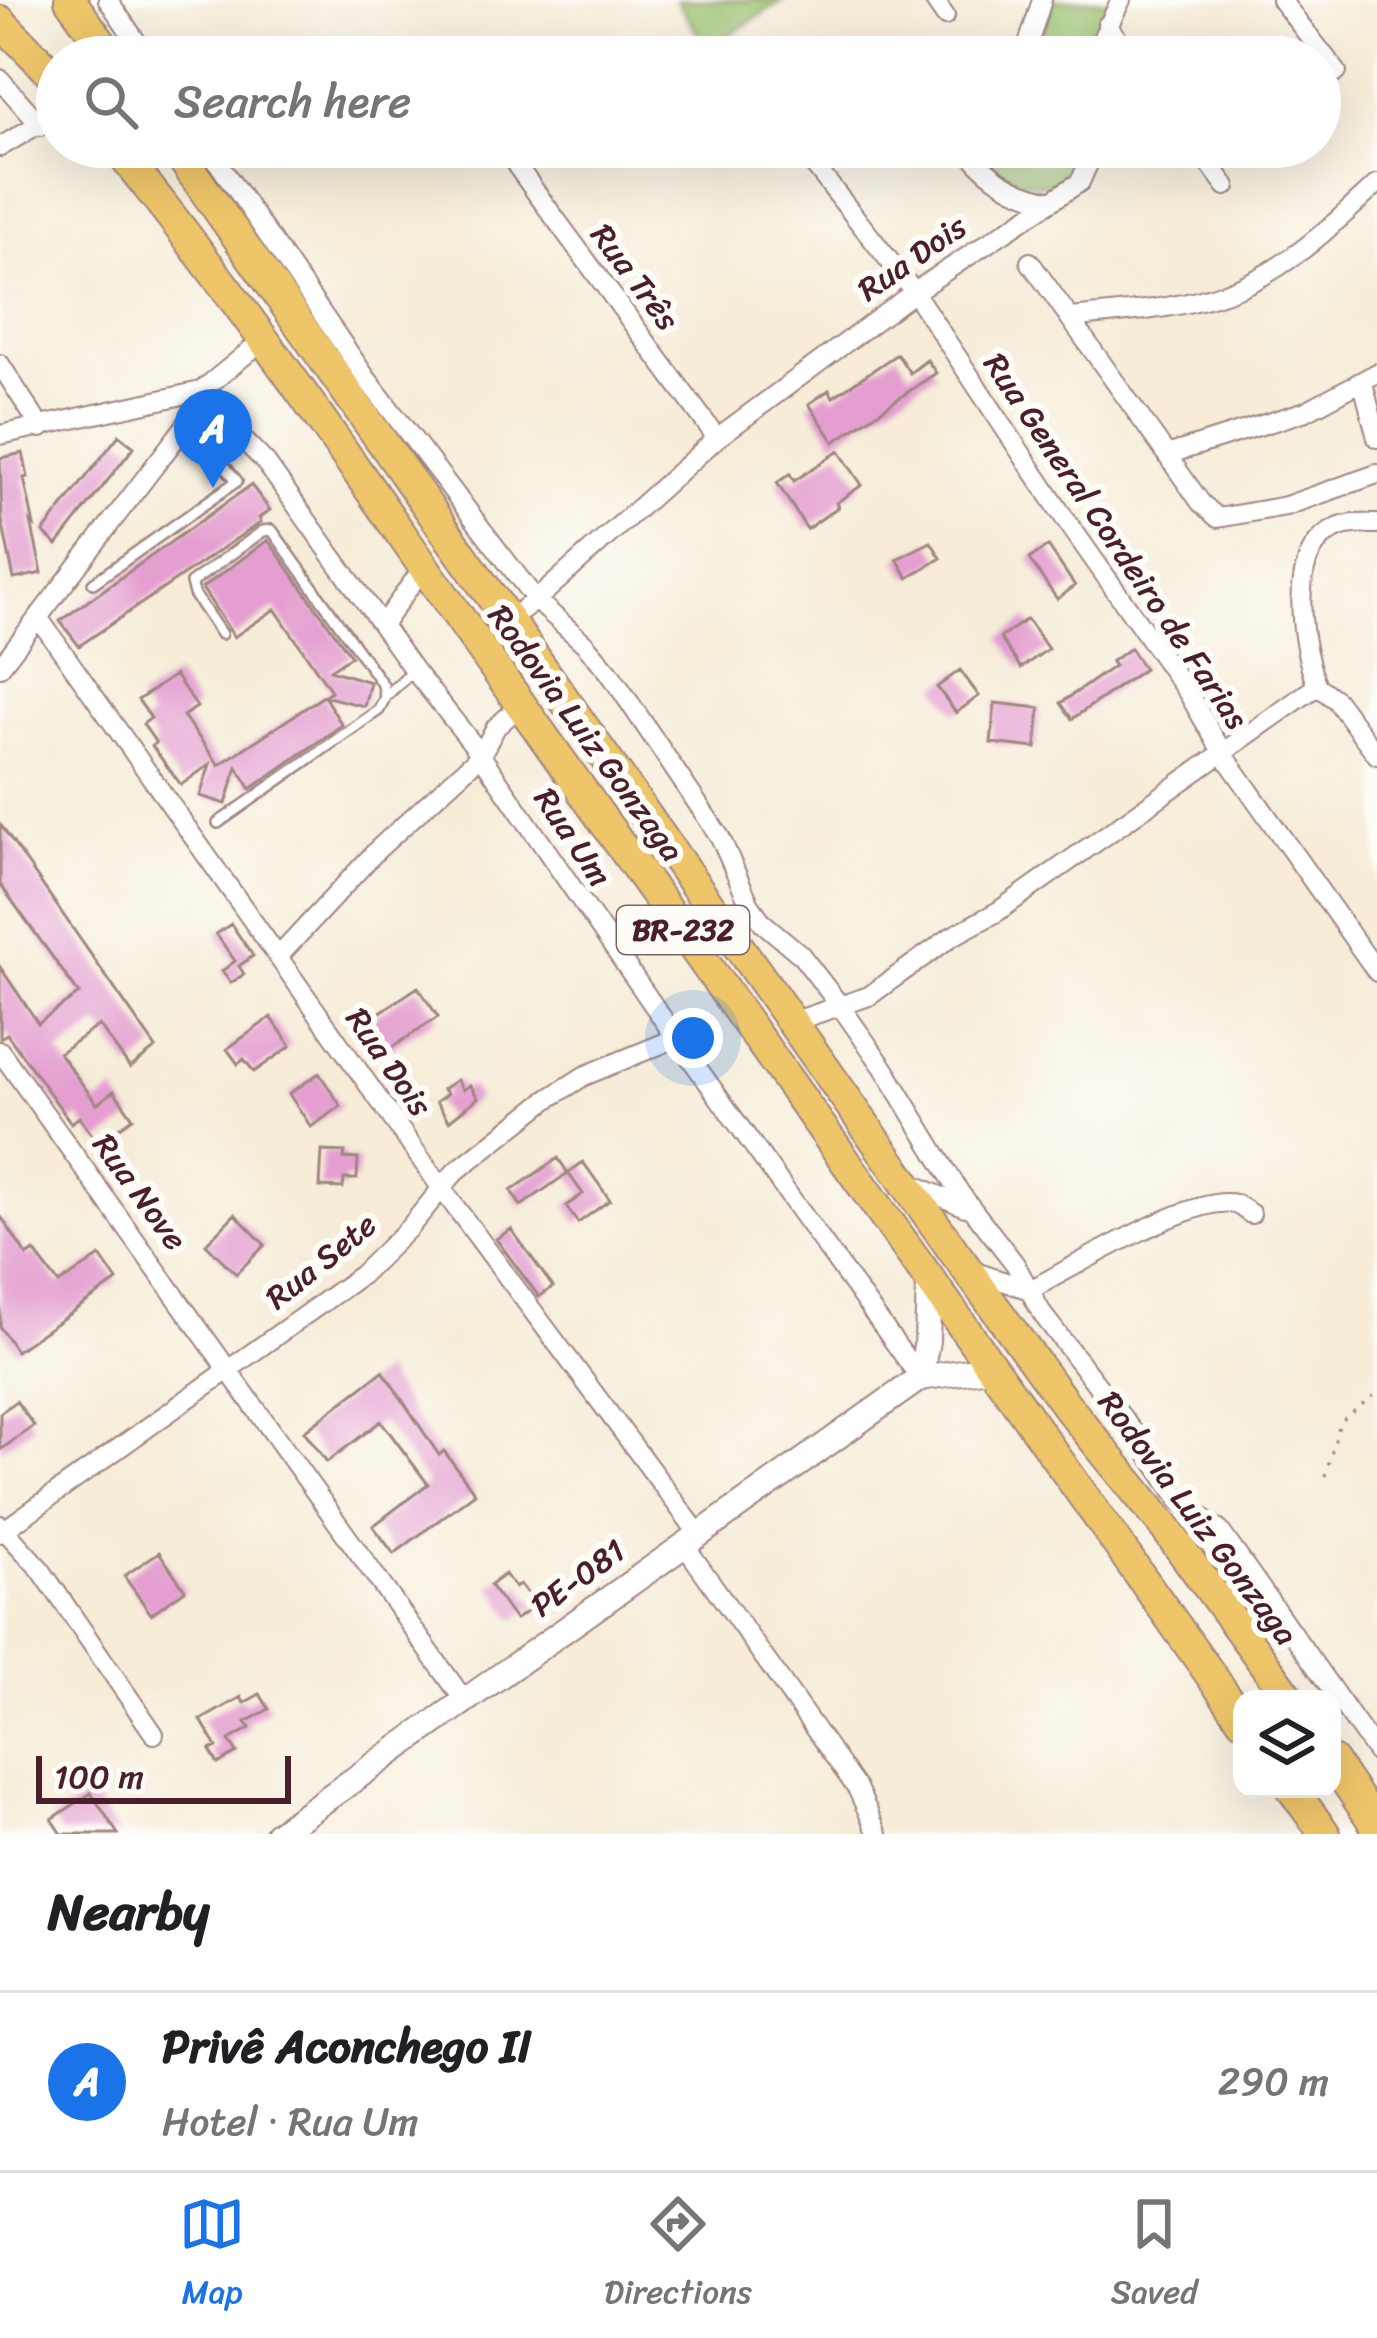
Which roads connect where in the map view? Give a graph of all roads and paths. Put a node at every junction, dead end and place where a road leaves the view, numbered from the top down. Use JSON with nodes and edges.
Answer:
{"nodes":[{"id":1,"x":70,"y":0,"type":"edge"},
{"id":2,"x":108,"y":0,"type":"edge"},
{"id":3,"x":1042,"y":0,"type":"edge"},
{"id":4,"x":1120,"y":0,"type":"edge"},
{"id":5,"x":1281,"y":0,"type":"edge"},
{"id":6,"x":0,"y":21,"type":"edge"},
{"id":7,"x":1107,"y":25,"type":"junction"},
{"id":8,"x":96,"y":36,"type":"edge"},
{"id":9,"x":133,"y":36,"type":"edge"},
{"id":10,"x":1031,"y":36,"type":"edge"},
{"id":11,"x":1102,"y":36,"type":"edge"},
{"id":12,"x":1115,"y":36,"type":"edge"},
{"id":13,"x":1308,"y":36,"type":"edge"},
{"id":14,"x":36,"y":58,"type":"edge"},
{"id":15,"x":0,"y":79,"type":"edge"},
{"id":16,"x":36,"y":120,"type":"edge"},
{"id":17,"x":36,"y":129,"type":"edge"},
{"id":18,"x":0,"y":147,"type":"edge"},
{"id":19,"x":132,"y":168,"type":"edge"},
{"id":20,"x":189,"y":168,"type":"edge"},
{"id":21,"x":221,"y":168,"type":"edge"},
{"id":22,"x":518,"y":168,"type":"edge"},
{"id":23,"x":817,"y":168,"type":"edge"},
{"id":24,"x":981,"y":168,"type":"edge"},
{"id":25,"x":1087,"y":168,"type":"edge"},
{"id":26,"x":1213,"y":168,"type":"edge"},
{"id":27,"x":1377,"y":184,"type":"edge"},
{"id":28,"x":1226,"y":186,"type":"dead end"},
{"id":29,"x":1048,"y":200,"type":"junction"},
{"id":30,"x":1030,"y":262,"type":"dead end"},
{"id":31,"x":914,"y":292,"type":"junction"},
{"id":32,"x":1070,"y":319,"type":"junction"},
{"id":33,"x":262,"y":341,"type":"junction"},
{"id":34,"x":0,"y":364,"type":"edge"},
{"id":35,"x":1370,"y":378,"type":"edge"},
{"id":36,"x":201,"y":392,"type":"junction"},
{"id":37,"x":206,"y":416,"type":"junction"},
{"id":38,"x":41,"y":428,"type":"junction"},
{"id":39,"x":0,"y":435,"type":"edge"},
{"id":40,"x":717,"y":438,"type":"junction"},
{"id":41,"x":1377,"y":438,"type":"edge"},
{"id":42,"x":210,"y":448,"type":"joint"},
{"id":43,"x":1170,"y":454,"type":"junction"},
{"id":44,"x":248,"y":474,"type":"dead end"},
{"id":45,"x":1377,"y":474,"type":"edge"},
{"id":46,"x":237,"y":481,"type":"junction"},
{"id":47,"x":1377,"y":524,"type":"edge"},
{"id":48,"x":424,"y":568,"type":"junction"},
{"id":49,"x":93,"y":583,"type":"dead end"},
{"id":50,"x":536,"y":600,"type":"junction"},
{"id":51,"x":40,"y":620,"type":"junction"},
{"id":52,"x":508,"y":620,"type":"junction"},
{"id":53,"x":382,"y":625,"type":"junction"},
{"id":54,"x":221,"y":634,"type":"dead end"},
{"id":55,"x":0,"y":638,"type":"edge"},
{"id":56,"x":2,"y":665,"type":"edge"},
{"id":57,"x":409,"y":673,"type":"junction"},
{"id":58,"x":1317,"y":686,"type":"junction"},
{"id":59,"x":384,"y":691,"type":"junction"},
{"id":60,"x":521,"y":704,"type":"junction"},
{"id":61,"x":1370,"y":735,"type":"edge"},
{"id":62,"x":481,"y":754,"type":"junction"},
{"id":63,"x":1224,"y":755,"type":"junction"},
{"id":64,"x":1377,"y":755,"type":"edge"},
{"id":65,"x":218,"y":823,"type":"dead end"},
{"id":66,"x":278,"y":957,"type":"junction"},
{"id":67,"x":1377,"y":972,"type":"edge"},
{"id":68,"x":841,"y":1007,"type":"junction"},
{"id":69,"x":792,"y":1022,"type":"junction"},
{"id":70,"x":676,"y":1038,"type":"junction"},
{"id":71,"x":0,"y":1051,"type":"edge"},
{"id":72,"x":904,"y":1181,"type":"junction"},
{"id":73,"x":442,"y":1189,"type":"junction"},
{"id":74,"x":976,"y":1213,"type":"junction"},
{"id":75,"x":1251,"y":1214,"type":"dead end"},
{"id":76,"x":967,"y":1270,"type":"junction"},
{"id":77,"x":928,"y":1282,"type":"junction"},
{"id":78,"x":1030,"y":1290,"type":"junction"},
{"id":79,"x":989,"y":1368,"type":"junction"},
{"id":80,"x":231,"y":1369,"type":"junction"},
{"id":81,"x":920,"y":1378,"type":"junction"},
{"id":82,"x":1377,"y":1393,"type":"edge"},
{"id":83,"x":1325,"y":1476,"type":"dead end"},
{"id":84,"x":2,"y":1529,"type":"edge"},
{"id":85,"x":691,"y":1538,"type":"junction"},
{"id":86,"x":1283,"y":1690,"type":"edge"},
{"id":87,"x":464,"y":1700,"type":"junction"},
{"id":88,"x":1233,"y":1707,"type":"edge"},
{"id":89,"x":154,"y":1734,"type":"dead end"},
{"id":90,"x":1377,"y":1753,"type":"edge"},
{"id":91,"x":1341,"y":1774,"type":"edge"},
{"id":92,"x":1299,"y":1798,"type":"edge"},
{"id":93,"x":1377,"y":1827,"type":"edge"},
{"id":94,"x":277,"y":1834,"type":"edge"},
{"id":95,"x":878,"y":1834,"type":"edge"},
{"id":96,"x":1325,"y":1834,"type":"edge"}],
"edges":[{"from":1,"to":8,"type":"highway"},
{"from":2,"to":9,"type":"street"},
{"from":3,"to":10,"type":"street"},
{"from":4,"to":7,"type":"street"},
{"from":5,"to":13,"type":"street"},
{"from":6,"to":14,"type":"highway"},
{"from":7,"to":11,"type":"street"},
{"from":7,"to":12,"type":"street"},
{"from":15,"to":16,"type":"street"},
{"from":17,"to":18,"type":"street"},
{"from":19,"to":33,"type":"highway","name":"Rodovia Luiz Gonzaga","number":"BR-232"},
{"from":20,"to":52,"type":"highway","name":"Rodovia Luiz Gonzaga","number":"BR-232"},
{"from":21,"to":50,"type":"street"},
{"from":22,"to":40,"type":"street","name":"Rua Três"},
{"from":23,"to":31,"type":"street","name":"Rua General Cordeiro de Farias"},
{"from":24,"to":29,"type":"street"},
{"from":25,"to":29,"type":"street","name":"Rua Dois"},
{"from":26,"to":28,"type":"street"},
{"from":27,"to":32,"type":"street"},
{"from":29,"to":31,"type":"street","name":"Rua Dois"},
{"from":30,"to":32,"type":"street"},
{"from":31,"to":40,"type":"street","name":"Rua Dois"},
{"from":31,"to":63,"type":"street","name":"Rua General Cordeiro de Farias"},
{"from":32,"to":43,"type":"street"},
{"from":33,"to":36,"type":"street"},
{"from":33,"to":48,"type":"highway","name":"Rodovia Luiz Gonzaga","number":"BR-232"},
{"from":34,"to":38,"type":"street"},
{"from":35,"to":41,"type":"street"},
{"from":35,"to":43,"type":"street"},
{"from":36,"to":37,"type":"street"},
{"from":36,"to":38,"type":"street"},
{"from":37,"to":42,"type":"street"},
{"from":37,"to":51,"type":"street"},
{"from":37,"to":53,"type":"street","name":"Rua Um"},
{"from":38,"to":39,"type":"street"},
{"from":40,"to":50,"type":"street","name":"Rua Dois"},
{"from":42,"to":46,"type":"lane"},
{"from":43,"to":45,"type":"street"},
{"from":44,"to":46,"type":"lane"},
{"from":46,"to":49,"type":"lane"},
{"from":47,"to":58,"type":"street"},
{"from":48,"to":53,"type":"street"},
{"from":48,"to":60,"type":"highway","name":"Rodovia Luiz Gonzaga","number":"BR-232"},
{"from":50,"to":52,"type":"street","name":"Rua Dois"},
{"from":50,"to":68,"type":"street"},
{"from":51,"to":56,"type":"street"},
{"from":51,"to":66,"type":"street","name":"Rua Dois"},
{"from":52,"to":69,"type":"highway","name":"Rodovia Luiz Gonzaga","number":"BR-232"},
{"from":53,"to":57,"type":"street","name":"Rua Um"},
{"from":54,"to":59,"type":"lane"},
{"from":55,"to":56,"type":"street"},
{"from":57,"to":59,"type":"lane"},
{"from":57,"to":62,"type":"street","name":"Rua Um"},
{"from":58,"to":61,"type":"street"},
{"from":58,"to":63,"type":"street"},
{"from":59,"to":65,"type":"lane"},
{"from":60,"to":62,"type":"street"},
{"from":60,"to":77,"type":"highway","name":"Rodovia Luiz Gonzaga","number":"BR-232"},
{"from":61,"to":64,"type":"street"},
{"from":62,"to":66,"type":"street"},
{"from":62,"to":70,"type":"street","name":"Rua Um"},
{"from":63,"to":67,"type":"street","name":"Rua General Cordeiro de Farias"},
{"from":63,"to":68,"type":"street"},
{"from":66,"to":73,"type":"street","name":"Rua Dois"},
{"from":68,"to":69,"type":"street"},
{"from":68,"to":74,"type":"street"},
{"from":69,"to":72,"type":"highway","name":"Rodovia Luiz Gonzaga","number":"BR-232"},
{"from":70,"to":73,"type":"street","name":"Rua Sete"},
{"from":70,"to":81,"type":"street","name":"Rua Um"},
{"from":71,"to":80,"type":"street","name":"Rua Nove"},
{"from":72,"to":74,"type":"street"},
{"from":72,"to":76,"type":"highway","name":"Rodovia Luiz Gonzaga","number":"BR-232"},
{"from":73,"to":80,"type":"street","name":"Rua Sete"},
{"from":73,"to":85,"type":"street","name":"Rua Dois"},
{"from":74,"to":78,"type":"street"},
{"from":75,"to":78,"type":"street"},
{"from":76,"to":78,"type":"street"},
{"from":76,"to":86,"type":"highway","name":"Rodovia Luiz Gonzaga","number":"BR-232"},
{"from":77,"to":79,"type":"highway","name":"Rodovia Luiz Gonzaga","number":"BR-232"},
{"from":77,"to":81,"type":"street"},
{"from":78,"to":90,"type":"street"},
{"from":79,"to":81,"type":"street"},
{"from":79,"to":88,"type":"highway","name":"Rodovia Luiz Gonzaga","number":"BR-232"},
{"from":80,"to":84,"type":"street","name":"Rua Sete"},
{"from":80,"to":87,"type":"street"},
{"from":81,"to":85,"type":"street","name":"PE-081","number":"PE-081"},
{"from":82,"to":83,"type":"path"},
{"from":84,"to":89,"type":"street"},
{"from":85,"to":87,"type":"street","name":"PE-081","number":"PE-081"},
{"from":85,"to":95,"type":"street","name":"Rua Dois"},
{"from":87,"to":94,"type":"street","name":"PE-081","number":"PE-081"},
{"from":91,"to":93,"type":"highway"},
{"from":92,"to":96,"type":"highway"}]}
